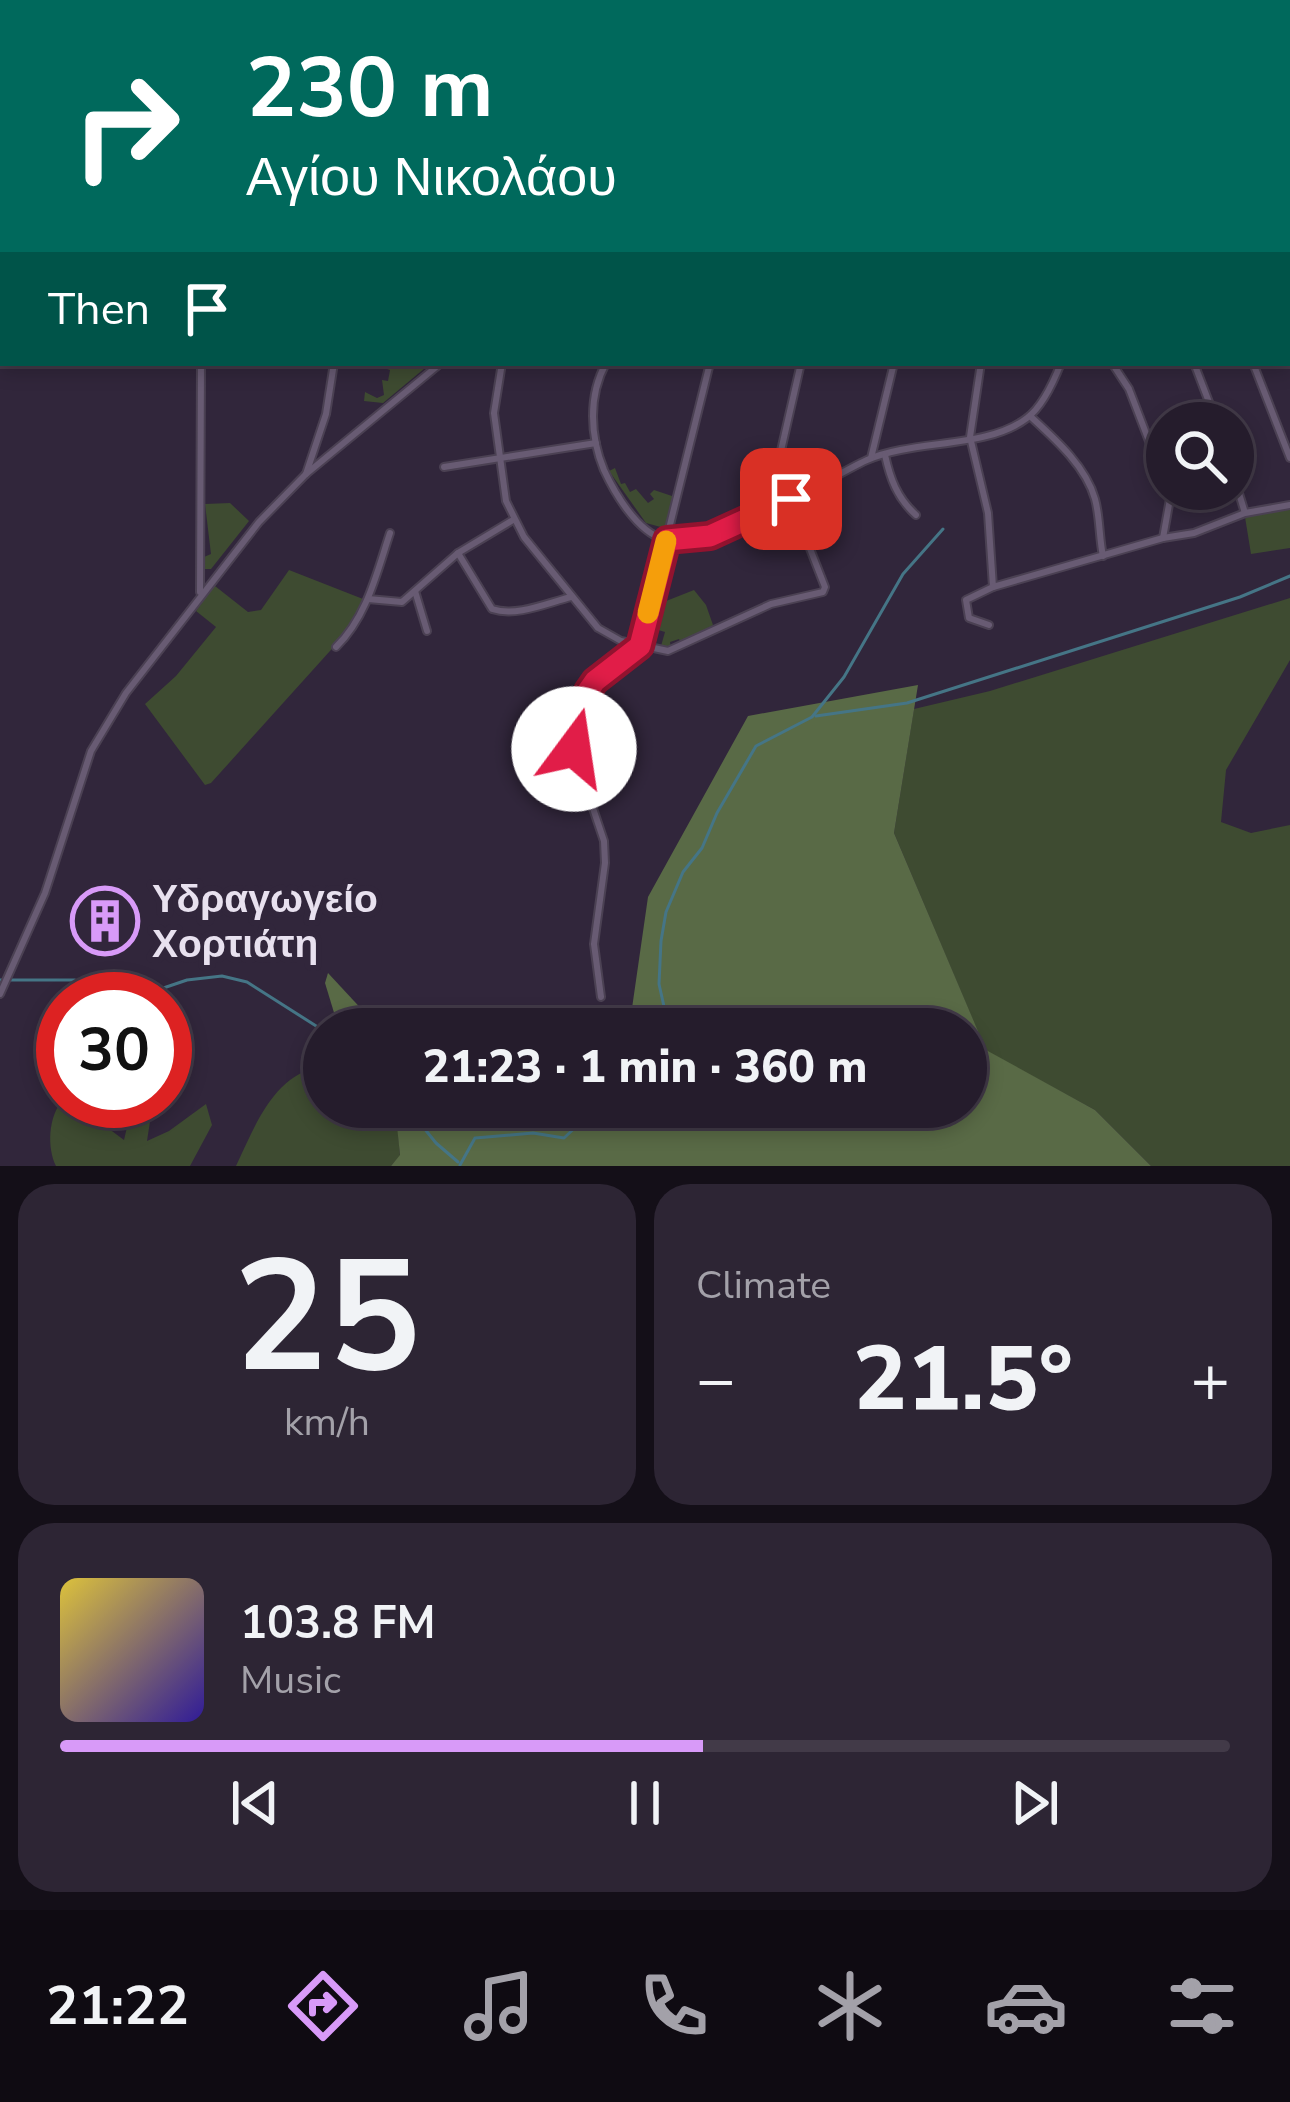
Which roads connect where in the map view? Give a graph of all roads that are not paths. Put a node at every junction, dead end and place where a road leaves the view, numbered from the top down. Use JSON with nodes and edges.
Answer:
{"nodes":[{"id":1,"x":1159,"y":0,"type":"edge"},
{"id":2,"x":1175,"y":0,"type":"edge"},
{"id":3,"x":201,"y":366,"type":"edge"},
{"id":4,"x":334,"y":366,"type":"edge"},
{"id":5,"x":437,"y":366,"type":"edge"},
{"id":6,"x":502,"y":366,"type":"edge"},
{"id":7,"x":605,"y":366,"type":"edge"},
{"id":8,"x":709,"y":366,"type":"edge"},
{"id":9,"x":800,"y":366,"type":"edge"},
{"id":10,"x":893,"y":366,"type":"edge"},
{"id":11,"x":981,"y":366,"type":"edge"},
{"id":12,"x":1058,"y":366,"type":"edge"},
{"id":13,"x":1114,"y":366,"type":"edge"},
{"id":14,"x":1195,"y":366,"type":"edge"},
{"id":15,"x":1254,"y":366,"type":"edge"},
{"id":16,"x":1209,"y":402,"type":"edge"},
{"id":17,"x":1030,"y":416,"type":"junction"},
{"id":18,"x":1146,"y":434,"type":"edge"},
{"id":19,"x":970,"y":437,"type":"junction"},
{"id":20,"x":596,"y":442,"type":"junction"},
{"id":21,"x":885,"y":454,"type":"junction"},
{"id":22,"x":499,"y":457,"type":"junction"},
{"id":23,"x":872,"y":458,"type":"junction"},
{"id":24,"x":1290,"y":458,"type":"edge"},
{"id":25,"x":444,"y":467,"type":"dead end"},
{"id":26,"x":306,"y":474,"type":"junction"},
{"id":27,"x":791,"y":499,"type":"junction"},
{"id":28,"x":1290,"y":505,"type":"edge"},
{"id":29,"x":1168,"y":510,"type":"edge"},
{"id":30,"x":1244,"y":510,"type":"edge"},
{"id":31,"x":766,"y":512,"type":"junction"},
{"id":32,"x":1245,"y":513,"type":"junction"},
{"id":33,"x":916,"y":515,"type":"dead end"},
{"id":34,"x":513,"y":520,"type":"junction"},
{"id":35,"x":390,"y":532,"type":"dead end"},
{"id":36,"x":1163,"y":538,"type":"junction"},
{"id":37,"x":667,"y":540,"type":"junction"},
{"id":38,"x":458,"y":553,"type":"junction"},
{"id":39,"x":1103,"y":556,"type":"junction"},
{"id":40,"x":993,"y":587,"type":"junction"},
{"id":41,"x":415,"y":591,"type":"junction"},
{"id":42,"x":200,"y":592,"type":"junction"},
{"id":43,"x":571,"y":597,"type":"junction"},
{"id":44,"x":368,"y":598,"type":"junction"},
{"id":45,"x":989,"y":625,"type":"dead end"},
{"id":46,"x":427,"y":631,"type":"dead end"},
{"id":47,"x":640,"y":646,"type":"junction"},
{"id":48,"x":336,"y":647,"type":"dead end"},
{"id":49,"x":0,"y":994,"type":"edge"},
{"id":50,"x":601,"y":997,"type":"dead end"}],
"edges":[{"from":1,"to":2,"type":"street"},
{"from":3,"to":42,"type":"street"},
{"from":4,"to":26,"type":"street"},
{"from":5,"to":26,"type":"street"},
{"from":6,"to":22,"type":"street"},
{"from":7,"to":20,"type":"street"},
{"from":8,"to":37,"type":"street"},
{"from":9,"to":31,"type":"street"},
{"from":10,"to":23,"type":"street"},
{"from":11,"to":19,"type":"street"},
{"from":12,"to":17,"type":"street"},
{"from":13,"to":18,"type":"street"},
{"from":14,"to":16,"type":"street"},
{"from":15,"to":24,"type":"street"},
{"from":17,"to":19,"type":"street"},
{"from":17,"to":39,"type":"street"},
{"from":19,"to":21,"type":"street"},
{"from":19,"to":40,"type":"street"},
{"from":20,"to":22,"type":"street"},
{"from":20,"to":37,"type":"street"},
{"from":21,"to":23,"type":"street"},
{"from":21,"to":33,"type":"street"},
{"from":22,"to":25,"type":"street"},
{"from":22,"to":34,"type":"street"},
{"from":23,"to":27,"type":"street"},
{"from":26,"to":42,"type":"street"},
{"from":27,"to":31,"type":"street"},
{"from":27,"to":47,"type":"street"},
{"from":28,"to":32,"type":"street"},
{"from":29,"to":36,"type":"street"},
{"from":30,"to":32,"type":"street"},
{"from":31,"to":37,"type":"street"},
{"from":32,"to":36,"type":"street"},
{"from":34,"to":38,"type":"street"},
{"from":34,"to":43,"type":"street"},
{"from":35,"to":44,"type":"street"},
{"from":36,"to":39,"type":"street"},
{"from":37,"to":47,"type":"street"},
{"from":38,"to":41,"type":"street"},
{"from":38,"to":43,"type":"street"},
{"from":39,"to":40,"type":"street"},
{"from":40,"to":45,"type":"street"},
{"from":41,"to":44,"type":"street"},
{"from":41,"to":46,"type":"street"},
{"from":42,"to":49,"type":"street"},
{"from":43,"to":47,"type":"street"},
{"from":44,"to":48,"type":"street"},
{"from":47,"to":50,"type":"street"}]}
